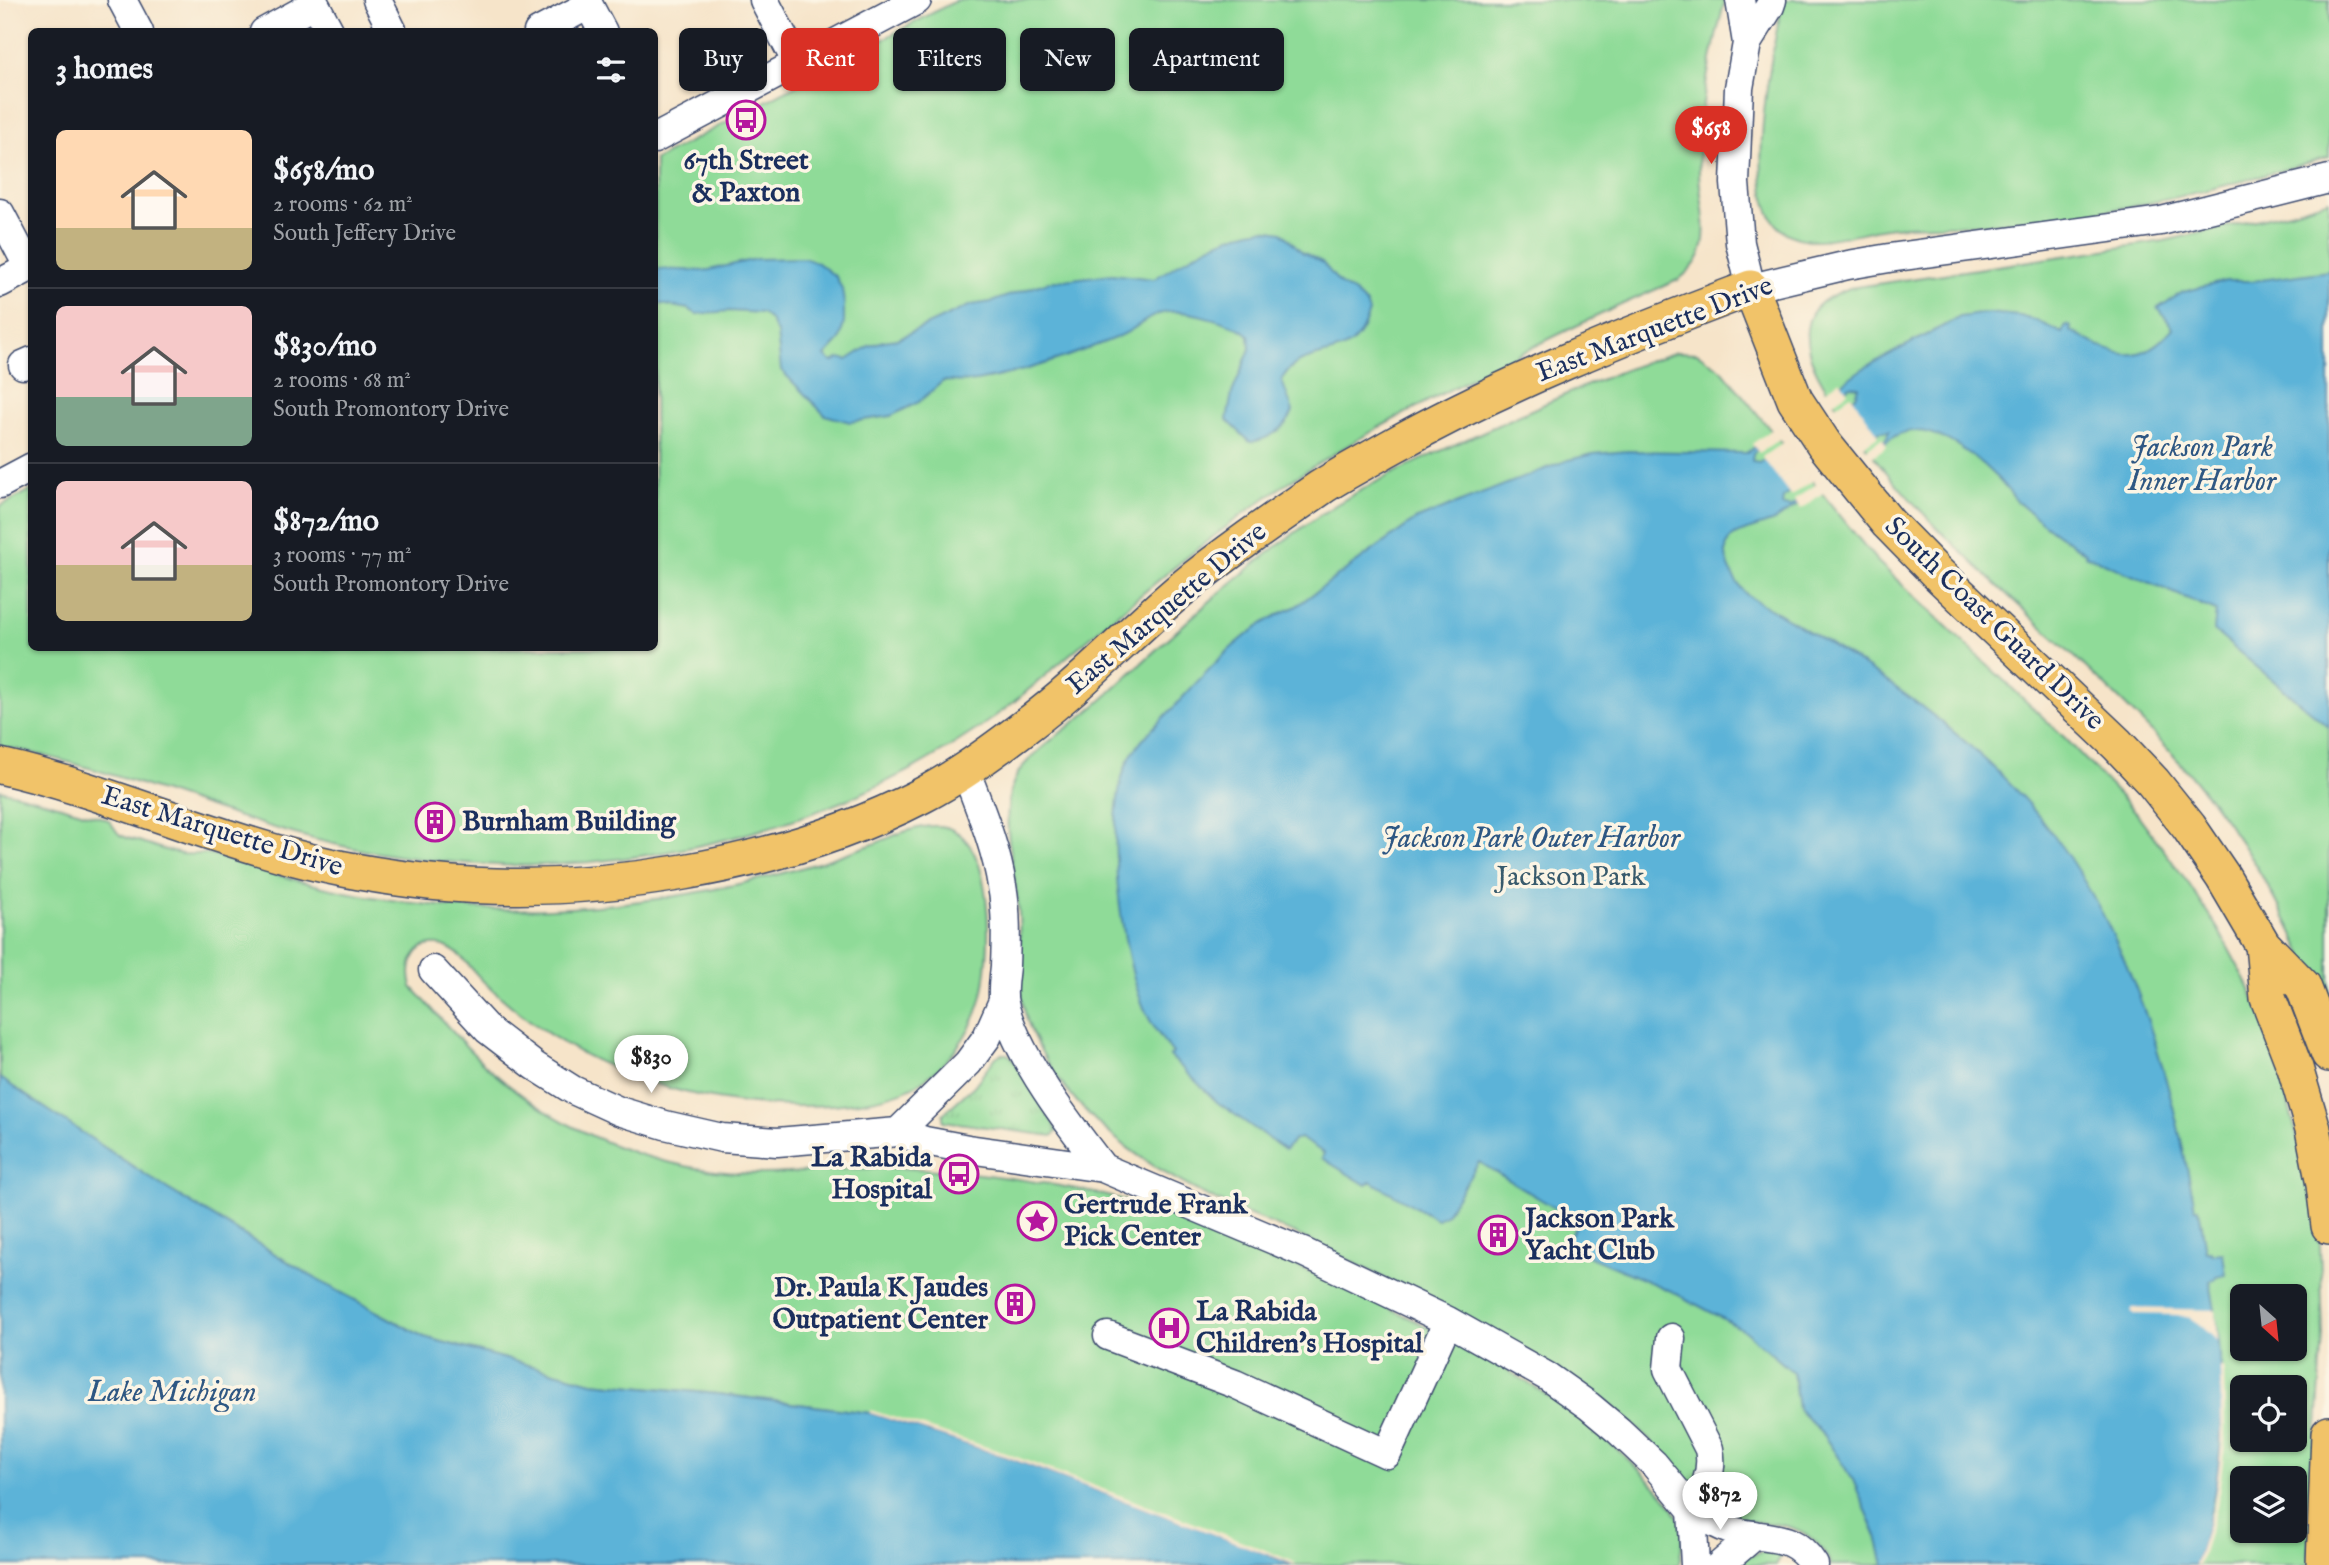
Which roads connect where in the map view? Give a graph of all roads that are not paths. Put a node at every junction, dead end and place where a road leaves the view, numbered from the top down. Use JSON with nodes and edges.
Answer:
{"nodes":[{"id":1,"x":122,"y":0,"type":"edge"},
{"id":2,"x":377,"y":0,"type":"edge"},
{"id":3,"x":764,"y":0,"type":"edge"},
{"id":4,"x":917,"y":0,"type":"edge"},
{"id":5,"x":1740,"y":0,"type":"edge"},
{"id":6,"x":1772,"y":0,"type":"edge"},
{"id":7,"x":587,"y":2,"type":"edge"},
{"id":8,"x":137,"y":28,"type":"edge"},
{"id":9,"x":278,"y":28,"type":"edge"},
{"id":10,"x":328,"y":28,"type":"edge"},
{"id":11,"x":391,"y":28,"type":"edge"},
{"id":12,"x":545,"y":28,"type":"edge"},
{"id":13,"x":601,"y":28,"type":"edge"},
{"id":14,"x":864,"y":28,"type":"edge"},
{"id":15,"x":781,"y":32,"type":"edge"},
{"id":16,"x":1747,"y":43,"type":"junction"},
{"id":17,"x":781,"y":71,"type":"edge"},
{"id":18,"x":658,"y":134,"type":"edge"},
{"id":19,"x":2329,"y":179,"type":"edge"},
{"id":20,"x":0,"y":213,"type":"edge"},
{"id":21,"x":28,"y":263,"type":"edge"},
{"id":22,"x":28,"y":268,"type":"edge"},
{"id":23,"x":0,"y":283,"type":"edge"},
{"id":24,"x":1751,"y":288,"type":"junction"},
{"id":25,"x":0,"y":766,"type":"edge"},
{"id":26,"x":965,"y":769,"type":"junction"},
{"id":27,"x":2263,"y":945,"type":"junction"},
{"id":28,"x":433,"y":970,"type":"dead end"},
{"id":29,"x":1003,"y":1001,"type":"junction"},
{"id":30,"x":2329,"y":1054,"type":"edge"},
{"id":31,"x":898,"y":1132,"type":"junction"},
{"id":32,"x":1102,"y":1168,"type":"junction"},
{"id":33,"x":2329,"y":1226,"type":"edge"},
{"id":34,"x":1448,"y":1321,"type":"junction"},
{"id":35,"x":1108,"y":1336,"type":"dead end"},
{"id":36,"x":1671,"y":1338,"type":"dead end"},
{"id":37,"x":2329,"y":1434,"type":"edge"},
{"id":38,"x":1692,"y":1510,"type":"junction"},
{"id":39,"x":1755,"y":1535,"type":"junction"},
{"id":40,"x":1695,"y":1565,"type":"edge"},
{"id":41,"x":1720,"y":1565,"type":"edge"},
{"id":42,"x":1814,"y":1565,"type":"edge"},
{"id":43,"x":2324,"y":1565,"type":"edge"}],
"edges":[{"from":1,"to":8,"type":"street"},
{"from":2,"to":11,"type":"street"},
{"from":3,"to":15,"type":"street"},
{"from":4,"to":14,"type":"street"},
{"from":5,"to":16,"type":"street"},
{"from":6,"to":16,"type":"street"},
{"from":7,"to":12,"type":"street"},
{"from":7,"to":13,"type":"street"},
{"from":9,"to":10,"type":"street"},
{"from":16,"to":24,"type":"street"},
{"from":17,"to":18,"type":"street"},
{"from":19,"to":24,"type":"street","name":"East Marquette Drive"},
{"from":20,"to":21,"type":"street"},
{"from":22,"to":23,"type":"street"},
{"from":24,"to":26,"type":"main road","name":"East Marquette Drive"},
{"from":24,"to":27,"type":"main road","name":"South Coast Guard Drive"},
{"from":25,"to":26,"type":"main road","name":"East Marquette Drive"},
{"from":26,"to":29,"type":"street"},
{"from":27,"to":30,"type":"main road","name":"South Coast Guard Drive"},
{"from":27,"to":33,"type":"main road","name":"South Coast Guard Drive"},
{"from":28,"to":31,"type":"street"},
{"from":29,"to":31,"type":"street"},
{"from":29,"to":32,"type":"street"},
{"from":31,"to":32,"type":"street"},
{"from":32,"to":34,"type":"street"},
{"from":34,"to":35,"type":"street"},
{"from":34,"to":38,"type":"street"},
{"from":36,"to":38,"type":"street"},
{"from":37,"to":43,"type":"main road"},
{"from":38,"to":39,"type":"street"},
{"from":38,"to":40,"type":"street"},
{"from":39,"to":41,"type":"street"},
{"from":39,"to":42,"type":"street"}]}
